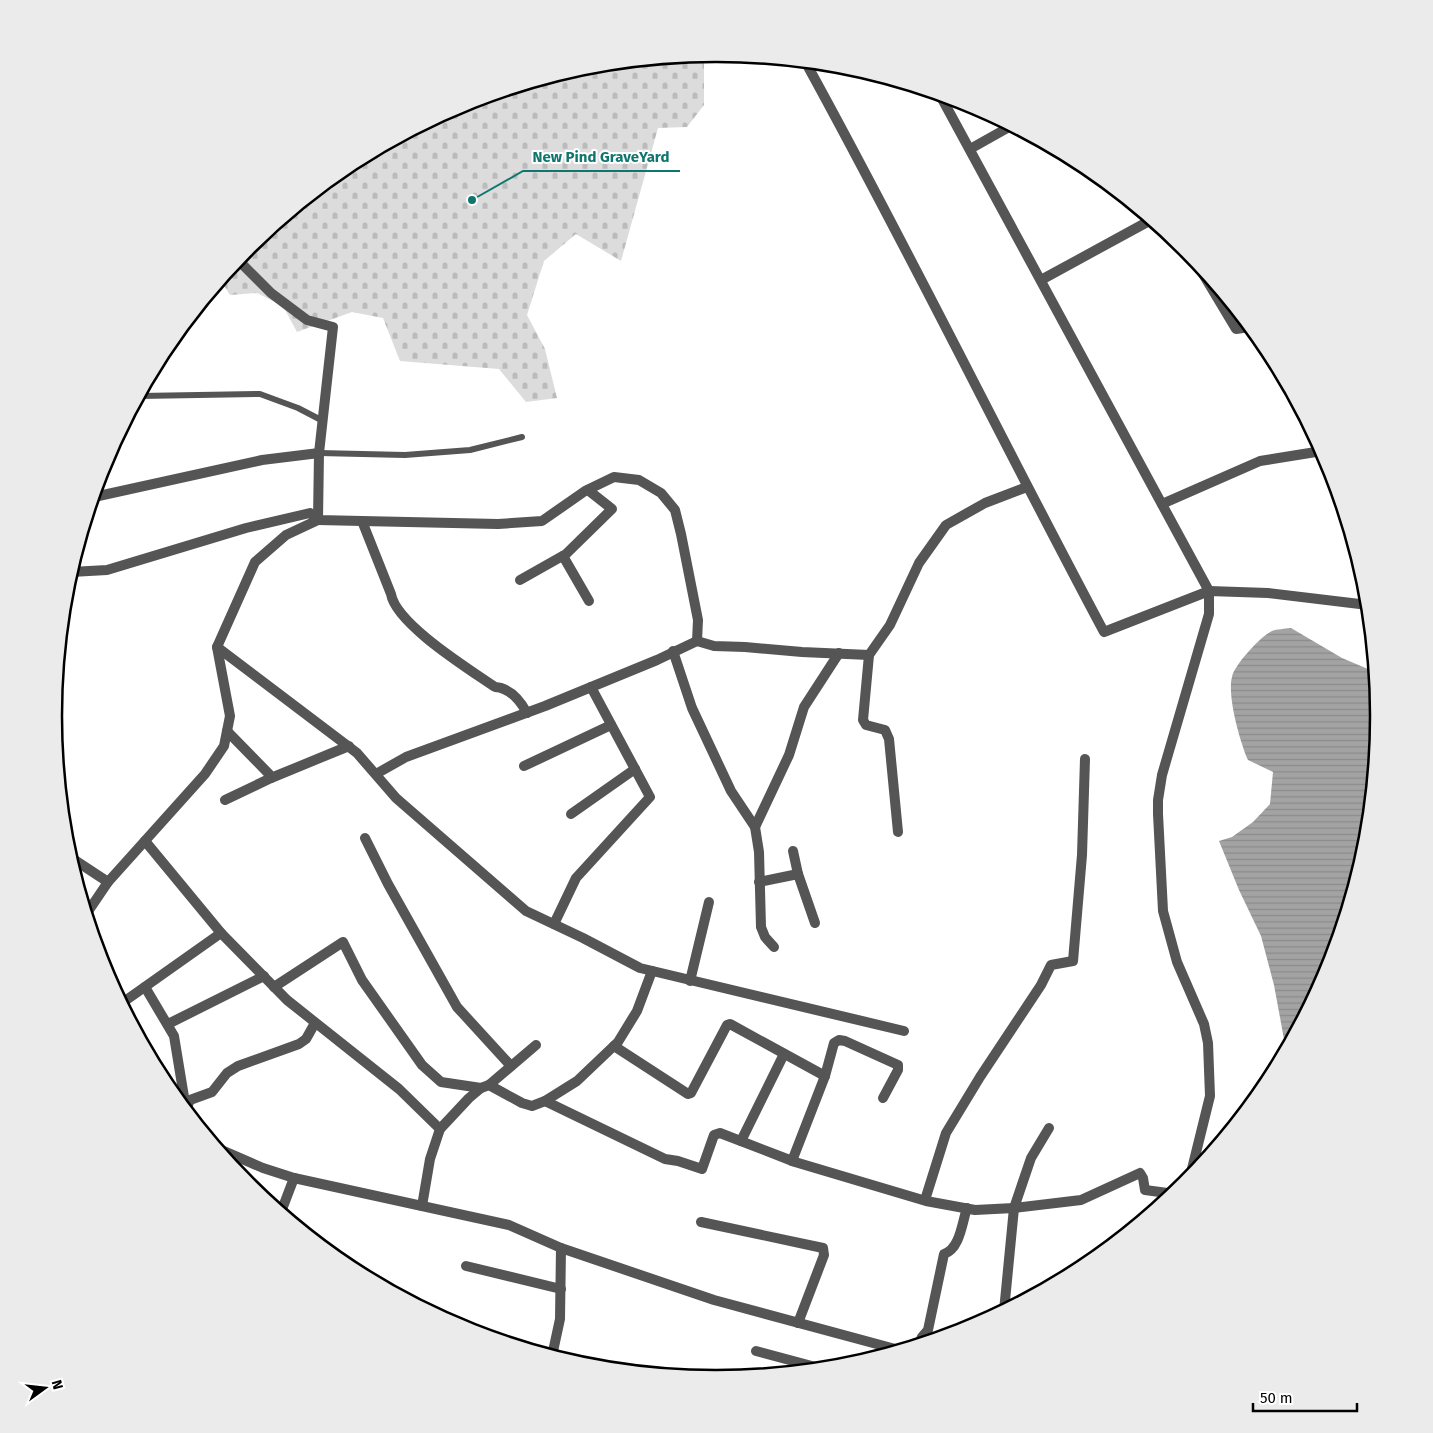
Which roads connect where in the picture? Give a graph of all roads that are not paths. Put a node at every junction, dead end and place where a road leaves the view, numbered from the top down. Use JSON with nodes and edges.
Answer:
{"nodes":[{"id":1,"x":810,"y":69,"type":"edge"},
{"id":2,"x":945,"y":104,"type":"edge"},
{"id":3,"x":1005,"y":129,"type":"edge"},
{"id":4,"x":970,"y":149,"type":"junction"},
{"id":5,"x":1146,"y":223,"type":"edge"},
{"id":6,"x":243,"y":265,"type":"edge"},
{"id":7,"x":1041,"y":280,"type":"junction"},
{"id":8,"x":1214,"y":292,"type":"edge"},
{"id":9,"x":1242,"y":328,"type":"edge"},
{"id":10,"x":146,"y":396,"type":"edge"},
{"id":11,"x":323,"y":421,"type":"junction"},
{"id":12,"x":522,"y":438,"type":"dead end"},
{"id":13,"x":1315,"y":452,"type":"edge"},
{"id":14,"x":320,"y":453,"type":"junction"},
{"id":15,"x":1027,"y":487,"type":"junction"},
{"id":16,"x":588,"y":490,"type":"junction"},
{"id":17,"x":101,"y":495,"type":"edge"},
{"id":18,"x":1162,"y":504,"type":"junction"},
{"id":19,"x":318,"y":520,"type":"junction"},
{"id":20,"x":362,"y":522,"type":"junction"},
{"id":21,"x":562,"y":556,"type":"junction"},
{"id":22,"x":79,"y":572,"type":"edge"},
{"id":23,"x":520,"y":580,"type":"dead end"},
{"id":24,"x":1209,"y":591,"type":"junction"},
{"id":25,"x":589,"y":601,"type":"dead end"},
{"id":26,"x":1361,"y":604,"type":"edge"},
{"id":27,"x":697,"y":640,"type":"junction"},
{"id":28,"x":217,"y":647,"type":"junction"},
{"id":29,"x":673,"y":651,"type":"junction"},
{"id":30,"x":839,"y":653,"type":"junction"},
{"id":31,"x":869,"y":655,"type":"junction"},
{"id":32,"x":591,"y":687,"type":"junction"},
{"id":33,"x":526,"y":713,"type":"junction"},
{"id":34,"x":611,"y":725,"type":"junction"},
{"id":35,"x":227,"y":731,"type":"junction"},
{"id":36,"x":349,"y":746,"type":"junction"},
{"id":37,"x":1085,"y":759,"type":"dead end"},
{"id":38,"x":524,"y":766,"type":"dead end"},
{"id":39,"x":635,"y":769,"type":"junction"},
{"id":40,"x":376,"y":774,"type":"junction"},
{"id":41,"x":271,"y":778,"type":"junction"},
{"id":42,"x":225,"y":800,"type":"dead end"},
{"id":43,"x":571,"y":814,"type":"dead end"},
{"id":44,"x":755,"y":827,"type":"junction"},
{"id":45,"x":898,"y":832,"type":"dead end"},
{"id":46,"x":365,"y":838,"type":"dead end"},
{"id":47,"x":144,"y":841,"type":"junction"},
{"id":48,"x":793,"y":851,"type":"dead end"},
{"id":49,"x":80,"y":863,"type":"edge"},
{"id":50,"x":798,"y":874,"type":"junction"},
{"id":51,"x":108,"y":882,"type":"junction"},
{"id":52,"x":760,"y":882,"type":"junction"},
{"id":53,"x":708,"y":902,"type":"dead end"},
{"id":54,"x":91,"y":907,"type":"edge"},
{"id":55,"x":815,"y":922,"type":"dead end"},
{"id":56,"x":554,"y":924,"type":"junction"},
{"id":57,"x":221,"y":933,"type":"junction"},
{"id":58,"x":774,"y":947,"type":"dead end"},
{"id":59,"x":652,"y":971,"type":"junction"},
{"id":60,"x":264,"y":976,"type":"junction"},
{"id":61,"x":690,"y":981,"type":"junction"},
{"id":62,"x":145,"y":987,"type":"junction"},
{"id":63,"x":274,"y":987,"type":"junction"},
{"id":64,"x":127,"y":1000,"type":"edge"},
{"id":65,"x":315,"y":1023,"type":"junction"},
{"id":66,"x":168,"y":1024,"type":"junction"},
{"id":67,"x":904,"y":1032,"type":"dead end"},
{"id":68,"x":536,"y":1044,"type":"dead end"},
{"id":69,"x":614,"y":1046,"type":"junction"},
{"id":70,"x":784,"y":1054,"type":"junction"},
{"id":71,"x":511,"y":1066,"type":"junction"},
{"id":72,"x":824,"y":1076,"type":"junction"},
{"id":73,"x":485,"y":1086,"type":"junction"},
{"id":74,"x":184,"y":1095,"type":"edge"},
{"id":75,"x":883,"y":1098,"type":"dead end"},
{"id":76,"x":545,"y":1101,"type":"junction"},
{"id":77,"x":189,"y":1102,"type":"edge"},
{"id":78,"x":1050,"y":1128,"type":"dead end"},
{"id":79,"x":440,"y":1129,"type":"junction"},
{"id":80,"x":741,"y":1141,"type":"junction"},
{"id":81,"x":230,"y":1154,"type":"edge"},
{"id":82,"x":792,"y":1161,"type":"junction"},
{"id":83,"x":1192,"y":1165,"type":"edge"},
{"id":84,"x":294,"y":1178,"type":"junction"},
{"id":85,"x":1164,"y":1193,"type":"edge"},
{"id":86,"x":925,"y":1200,"type":"junction"},
{"id":87,"x":283,"y":1206,"type":"edge"},
{"id":88,"x":422,"y":1206,"type":"junction"},
{"id":89,"x":966,"y":1208,"type":"junction"},
{"id":90,"x":1014,"y":1208,"type":"junction"},
{"id":91,"x":701,"y":1222,"type":"dead end"},
{"id":92,"x":562,"y":1248,"type":"junction"},
{"id":93,"x":466,"y":1266,"type":"dead end"},
{"id":94,"x":561,"y":1290,"type":"junction"},
{"id":95,"x":1005,"y":1304,"type":"edge"},
{"id":96,"x":798,"y":1323,"type":"junction"},
{"id":97,"x":922,"y":1338,"type":"edge"},
{"id":98,"x":889,"y":1347,"type":"edge"},
{"id":99,"x":553,"y":1350,"type":"edge"},
{"id":100,"x":756,"y":1351,"type":"dead end"},
{"id":101,"x":806,"y":1364,"type":"edge"}],
"edges":[{"from":1,"to":15,"type":"street"},
{"from":2,"to":4,"type":"street"},
{"from":3,"to":4,"type":"street"},
{"from":4,"to":7,"type":"street"},
{"from":5,"to":7,"type":"street"},
{"from":6,"to":11,"type":"street"},
{"from":7,"to":18,"type":"street"},
{"from":8,"to":9,"type":"street"},
{"from":10,"to":11,"type":"lane"},
{"from":11,"to":14,"type":"street"},
{"from":12,"to":14,"type":"lane"},
{"from":13,"to":18,"type":"street"},
{"from":14,"to":17,"type":"street"},
{"from":14,"to":19,"type":"street"},
{"from":15,"to":24,"type":"street"},
{"from":15,"to":31,"type":"street"},
{"from":16,"to":20,"type":"street"},
{"from":16,"to":21,"type":"street"},
{"from":16,"to":27,"type":"street"},
{"from":18,"to":24,"type":"street"},
{"from":19,"to":20,"type":"street"},
{"from":19,"to":22,"type":"street"},
{"from":19,"to":28,"type":"street"},
{"from":20,"to":33,"type":"street"},
{"from":21,"to":23,"type":"street"},
{"from":21,"to":25,"type":"street"},
{"from":24,"to":26,"type":"street"},
{"from":24,"to":83,"type":"street"},
{"from":27,"to":29,"type":"street"},
{"from":27,"to":30,"type":"street"},
{"from":28,"to":35,"type":"street"},
{"from":28,"to":36,"type":"street"},
{"from":29,"to":32,"type":"street"},
{"from":29,"to":44,"type":"street"},
{"from":30,"to":31,"type":"street"},
{"from":30,"to":44,"type":"street"},
{"from":31,"to":45,"type":"street"},
{"from":32,"to":33,"type":"street"},
{"from":32,"to":34,"type":"street"},
{"from":33,"to":40,"type":"street"},
{"from":34,"to":38,"type":"street"},
{"from":34,"to":39,"type":"street"},
{"from":35,"to":41,"type":"street"},
{"from":35,"to":47,"type":"street"},
{"from":36,"to":40,"type":"street"},
{"from":36,"to":41,"type":"street"},
{"from":37,"to":86,"type":"street"},
{"from":39,"to":43,"type":"street"},
{"from":39,"to":56,"type":"street"},
{"from":40,"to":56,"type":"street"},
{"from":41,"to":42,"type":"street"},
{"from":44,"to":52,"type":"street"},
{"from":46,"to":71,"type":"street"},
{"from":47,"to":51,"type":"street"},
{"from":47,"to":57,"type":"street"},
{"from":48,"to":50,"type":"street"},
{"from":49,"to":51,"type":"street"},
{"from":50,"to":52,"type":"street"},
{"from":50,"to":55,"type":"street"},
{"from":51,"to":54,"type":"street"},
{"from":52,"to":58,"type":"street"},
{"from":53,"to":61,"type":"street"},
{"from":56,"to":59,"type":"street"},
{"from":57,"to":60,"type":"street"},
{"from":57,"to":62,"type":"street"},
{"from":59,"to":61,"type":"street"},
{"from":59,"to":69,"type":"street"},
{"from":60,"to":63,"type":"street"},
{"from":60,"to":66,"type":"street"},
{"from":61,"to":67,"type":"street"},
{"from":62,"to":64,"type":"street"},
{"from":62,"to":66,"type":"street"},
{"from":63,"to":65,"type":"street"},
{"from":63,"to":73,"type":"street"},
{"from":65,"to":77,"type":"street"},
{"from":65,"to":79,"type":"street"},
{"from":66,"to":74,"type":"street"},
{"from":68,"to":71,"type":"street"},
{"from":69,"to":70,"type":"street"},
{"from":69,"to":76,"type":"street"},
{"from":70,"to":72,"type":"street"},
{"from":70,"to":80,"type":"street"},
{"from":71,"to":73,"type":"street"},
{"from":72,"to":75,"type":"street"},
{"from":72,"to":82,"type":"street"},
{"from":73,"to":76,"type":"street"},
{"from":73,"to":79,"type":"street"},
{"from":76,"to":80,"type":"street"},
{"from":78,"to":90,"type":"street"},
{"from":79,"to":88,"type":"street"},
{"from":80,"to":82,"type":"street"},
{"from":81,"to":84,"type":"street"},
{"from":82,"to":86,"type":"street"},
{"from":84,"to":87,"type":"street"},
{"from":84,"to":88,"type":"street"},
{"from":85,"to":90,"type":"street"},
{"from":86,"to":89,"type":"street"},
{"from":88,"to":92,"type":"street"},
{"from":89,"to":90,"type":"street"},
{"from":89,"to":97,"type":"street"},
{"from":90,"to":95,"type":"street"},
{"from":91,"to":96,"type":"street"},
{"from":92,"to":94,"type":"street"},
{"from":92,"to":96,"type":"street"},
{"from":93,"to":94,"type":"street"},
{"from":94,"to":99,"type":"street"},
{"from":96,"to":98,"type":"street"},
{"from":100,"to":101,"type":"street"}]}
